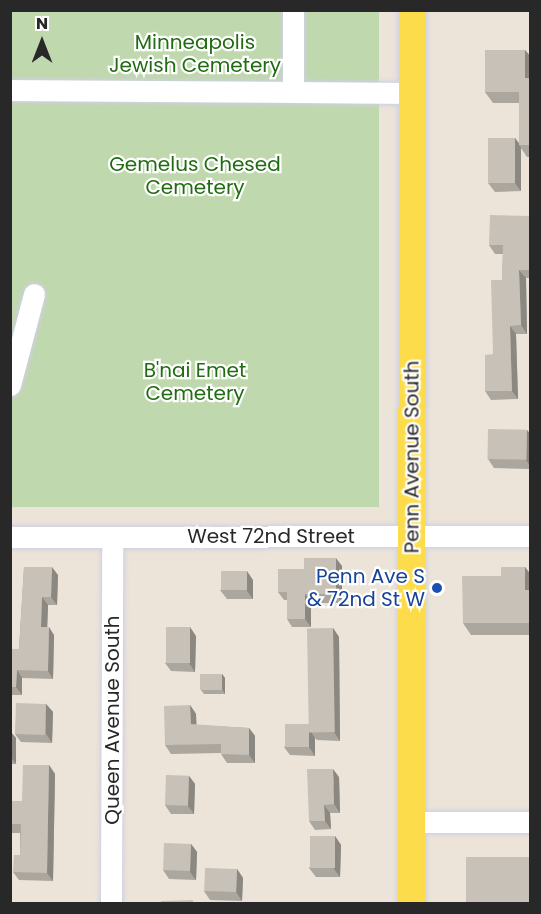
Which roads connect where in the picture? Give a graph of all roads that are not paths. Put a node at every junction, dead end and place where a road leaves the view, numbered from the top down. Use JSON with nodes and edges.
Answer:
{"nodes":[{"id":1,"x":293,"y":10,"type":"edge"},
{"id":2,"x":412,"y":10,"type":"edge"},
{"id":3,"x":10,"y":90,"type":"edge"},
{"id":4,"x":293,"y":92,"type":"junction"},
{"id":5,"x":412,"y":93,"type":"junction"},
{"id":6,"x":34,"y":294,"type":"dead end"},
{"id":7,"x":10,"y":385,"type":"edge"},
{"id":8,"x":411,"y":535,"type":"junction"},
{"id":9,"x":531,"y":536,"type":"edge"},
{"id":10,"x":10,"y":537,"type":"edge"},
{"id":11,"x":112,"y":537,"type":"junction"},
{"id":12,"x":411,"y":822,"type":"junction"},
{"id":13,"x":531,"y":822,"type":"edge"},
{"id":14,"x":111,"y":903,"type":"edge"},
{"id":15,"x":411,"y":903,"type":"edge"}],
"edges":[{"from":1,"to":4,"type":"street"},
{"from":2,"to":5,"type":"main road","name":"Penn Avenue South"},
{"from":3,"to":4,"type":"street"},
{"from":4,"to":5,"type":"street"},
{"from":5,"to":8,"type":"main road","name":"Penn Avenue South"},
{"from":6,"to":7,"type":"street"},
{"from":8,"to":9,"type":"street","name":"West 72nd Street"},
{"from":8,"to":11,"type":"street","name":"West 72nd Street"},
{"from":8,"to":12,"type":"main road","name":"Penn Avenue South"},
{"from":10,"to":11,"type":"street","name":"West 72nd Street"},
{"from":11,"to":14,"type":"street","name":"Queen Avenue South"},
{"from":12,"to":13,"type":"street"},
{"from":12,"to":15,"type":"main road","name":"Penn Avenue South"}]}
